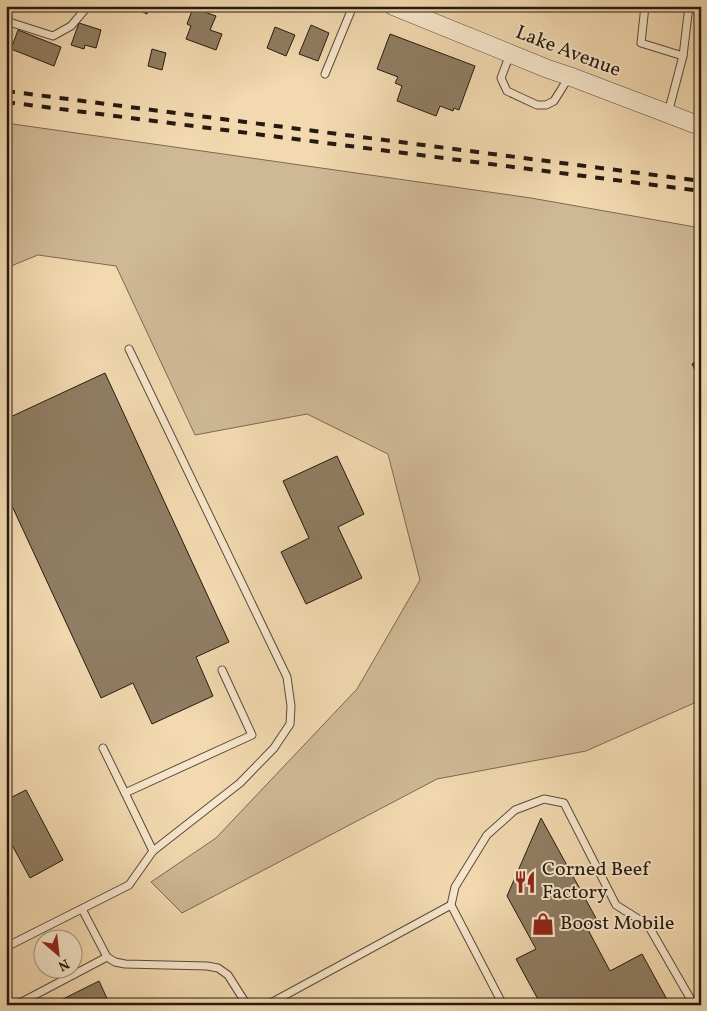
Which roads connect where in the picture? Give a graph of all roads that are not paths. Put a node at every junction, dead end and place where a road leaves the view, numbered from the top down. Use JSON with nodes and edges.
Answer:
{"nodes":[{"id":1,"x":88,"y":6,"type":"edge"},
{"id":2,"x":352,"y":6,"type":"edge"},
{"id":3,"x":393,"y":6,"type":"edge"},
{"id":4,"x":645,"y":6,"type":"edge"},
{"id":5,"x":689,"y":6,"type":"edge"},
{"id":6,"x":6,"y":21,"type":"edge"},
{"id":7,"x":510,"y":54,"type":"junction"},
{"id":8,"x":683,"y":56,"type":"junction"},
{"id":9,"x":325,"y":74,"type":"dead end"},
{"id":10,"x":569,"y":76,"type":"junction"},
{"id":11,"x":668,"y":113,"type":"junction"},
{"id":12,"x":701,"y":125,"type":"edge"},
{"id":13,"x":129,"y":349,"type":"dead end"},
{"id":14,"x":222,"y":670,"type":"dead end"},
{"id":15,"x":102,"y":748,"type":"dead end"},
{"id":16,"x":125,"y":793,"type":"junction"},
{"id":17,"x":153,"y":852,"type":"junction"},
{"id":18,"x":450,"y":905,"type":"junction"},
{"id":19,"x":82,"y":909,"type":"junction"},
{"id":20,"x":6,"y":947,"type":"edge"},
{"id":21,"x":107,"y":957,"type":"junction"},
{"id":22,"x":16,"y":1005,"type":"edge"},
{"id":23,"x":248,"y":1005,"type":"edge"},
{"id":24,"x":267,"y":1005,"type":"edge"},
{"id":25,"x":503,"y":1005,"type":"edge"},
{"id":26,"x":694,"y":1005,"type":"edge"}],
"edges":[{"from":1,"to":6,"type":"lane"},
{"from":2,"to":9,"type":"lane"},
{"from":3,"to":7,"type":"street","name":"Lake Avenue"},
{"from":4,"to":8,"type":"lane"},
{"from":5,"to":8,"type":"lane"},
{"from":7,"to":10,"type":"street","name":"Lake Avenue"},
{"from":7,"to":10,"type":"lane"},
{"from":8,"to":11,"type":"lane"},
{"from":10,"to":11,"type":"street","name":"Lake Avenue"},
{"from":11,"to":12,"type":"street","name":"Lake Avenue"},
{"from":13,"to":17,"type":"lane"},
{"from":14,"to":16,"type":"lane"},
{"from":15,"to":16,"type":"lane"},
{"from":16,"to":17,"type":"lane"},
{"from":17,"to":19,"type":"lane"},
{"from":18,"to":24,"type":"lane"},
{"from":18,"to":25,"type":"lane"},
{"from":18,"to":26,"type":"lane"},
{"from":19,"to":20,"type":"lane"},
{"from":19,"to":21,"type":"lane"},
{"from":21,"to":22,"type":"lane"},
{"from":21,"to":23,"type":"lane"}]}
